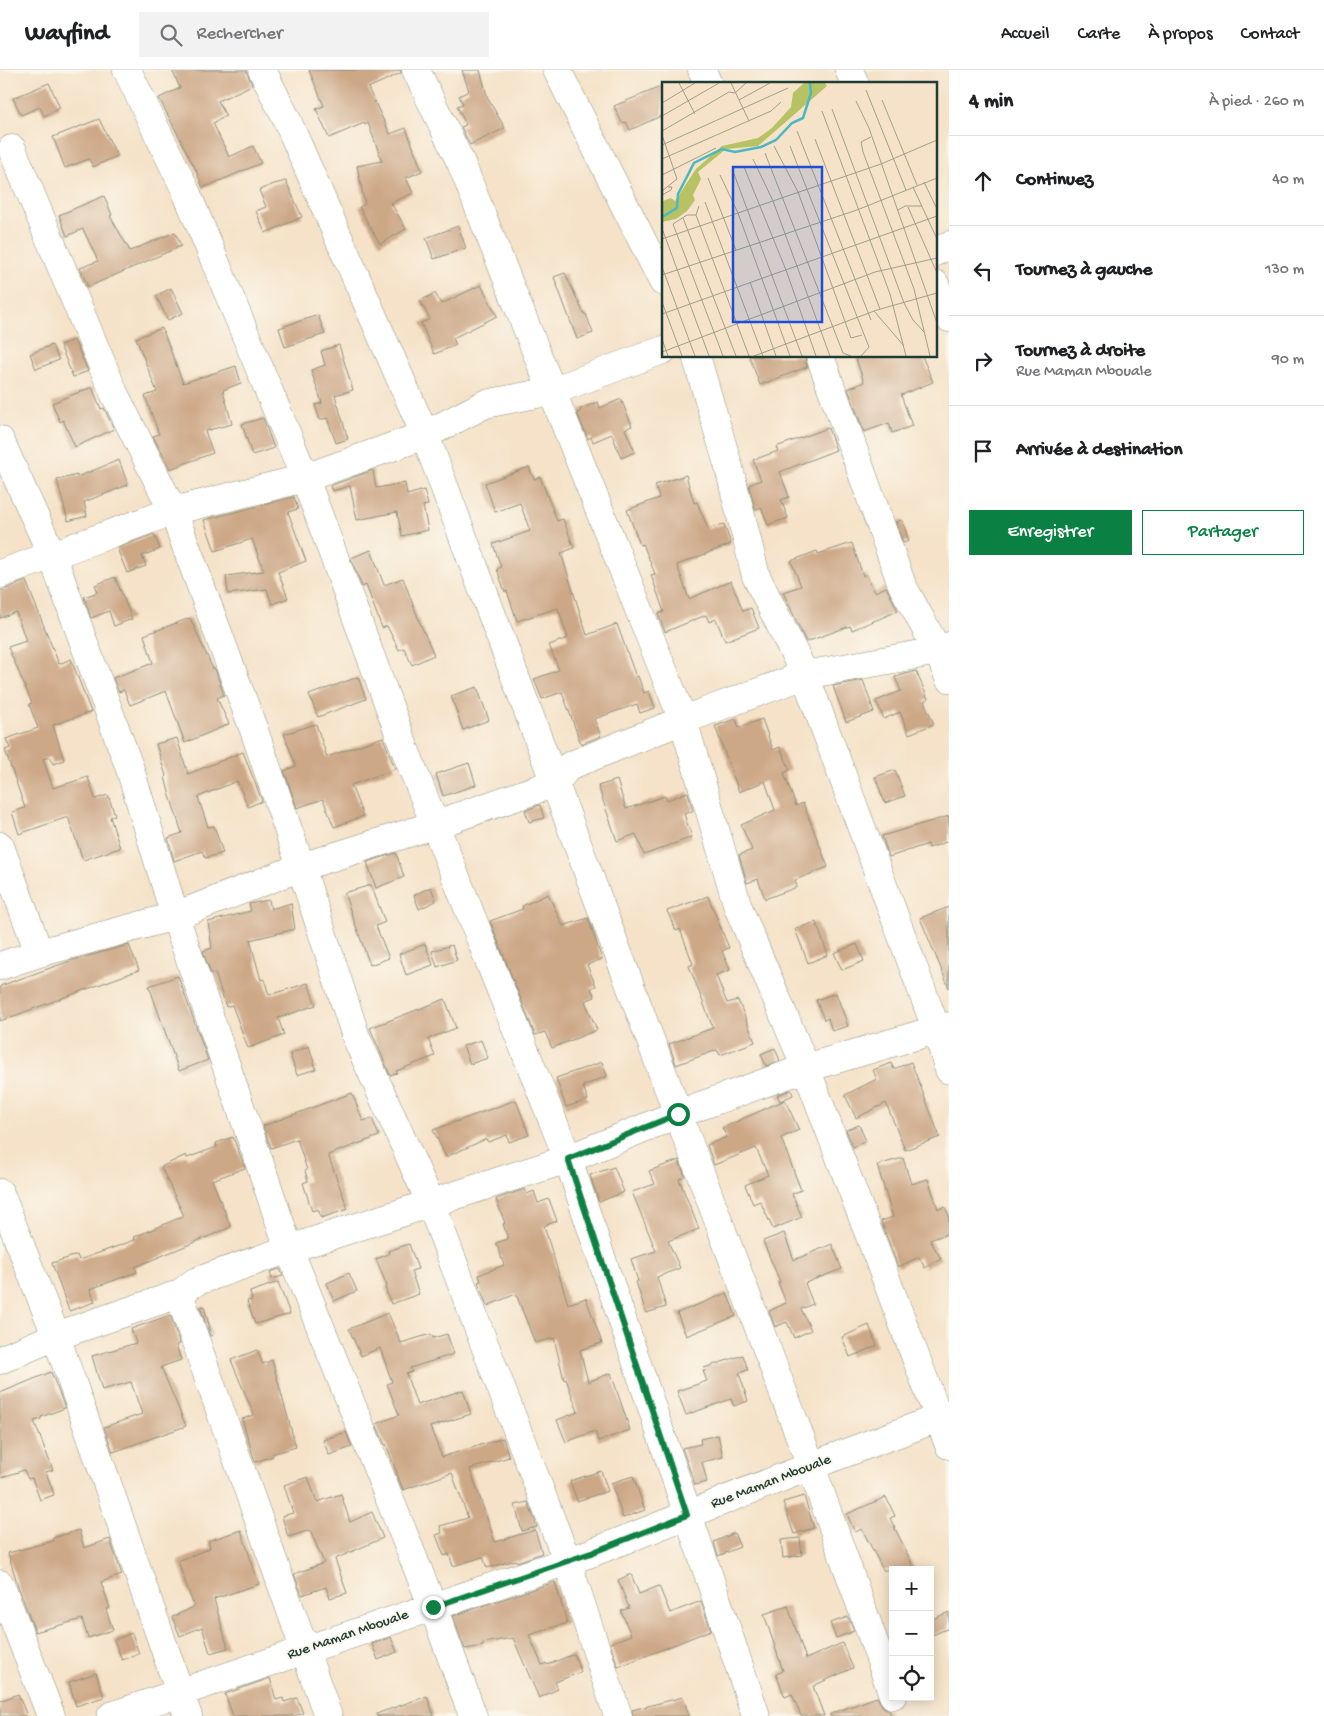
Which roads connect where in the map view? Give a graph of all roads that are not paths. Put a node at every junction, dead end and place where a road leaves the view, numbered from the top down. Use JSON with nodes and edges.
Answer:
{"nodes":[{"id":1,"x":127,"y":70,"type":"edge"},
{"id":2,"x":262,"y":70,"type":"edge"},
{"id":3,"x":416,"y":70,"type":"edge"},
{"id":4,"x":557,"y":70,"type":"edge"},
{"id":5,"x":702,"y":70,"type":"edge"},
{"id":6,"x":850,"y":70,"type":"edge"},
{"id":7,"x":707,"y":82,"type":"edge"},
{"id":8,"x":854,"y":82,"type":"edge"},
{"id":9,"x":12,"y":149,"type":"dead end"},
{"id":10,"x":949,"y":245,"type":"edge"},
{"id":11,"x":936,"y":252,"type":"edge"},
{"id":12,"x":662,"y":280,"type":"edge"},
{"id":13,"x":936,"y":286,"type":"edge"},
{"id":14,"x":949,"y":318,"type":"edge"},
{"id":15,"x":662,"y":350,"type":"edge"},
{"id":16,"x":697,"y":358,"type":"edge"},
{"id":17,"x":821,"y":358,"type":"edge"},
{"id":18,"x":552,"y":390,"type":"junction"},
{"id":19,"x":425,"y":435,"type":"junction"},
{"id":20,"x":0,"y":440,"type":"edge"},
{"id":21,"x":305,"y":478,"type":"junction"},
{"id":22,"x":173,"y":511,"type":"junction"},
{"id":23,"x":52,"y":555,"type":"junction"},
{"id":24,"x":0,"y":574,"type":"edge"},
{"id":25,"x":944,"y":648,"type":"edge"},
{"id":26,"x":805,"y":676,"type":"junction"},
{"id":27,"x":949,"y":678,"type":"edge"},
{"id":28,"x":683,"y":720,"type":"junction"},
{"id":29,"x":555,"y":783,"type":"junction"},
{"id":30,"x":434,"y":825,"type":"junction"},
{"id":31,"x":0,"y":846,"type":"edge"},
{"id":32,"x":301,"y":867,"type":"junction"},
{"id":33,"x":175,"y":916,"type":"junction"},
{"id":34,"x":39,"y":953,"type":"junction"},
{"id":35,"x":0,"y":966,"type":"edge"},
{"id":36,"x":943,"y":1028,"type":"edge"},
{"id":37,"x":806,"y":1068,"type":"junction"},
{"id":38,"x":949,"y":1070,"type":"edge"},
{"id":39,"x":678,"y":1114,"type":"junction"},
{"id":40,"x":568,"y":1159,"type":"junction"},
{"id":41,"x":0,"y":1193,"type":"edge"},
{"id":42,"x":431,"y":1204,"type":"junction"},
{"id":43,"x":289,"y":1249,"type":"junction"},
{"id":44,"x":179,"y":1294,"type":"junction"},
{"id":45,"x":56,"y":1336,"type":"junction"},
{"id":46,"x":0,"y":1360,"type":"edge"},
{"id":47,"x":945,"y":1416,"type":"edge"},
{"id":48,"x":949,"y":1445,"type":"edge"},
{"id":49,"x":812,"y":1466,"type":"junction"},
{"id":50,"x":687,"y":1515,"type":"junction"},
{"id":51,"x":567,"y":1561,"type":"junction"},
{"id":52,"x":0,"y":1584,"type":"edge"},
{"id":53,"x":433,"y":1607,"type":"junction"},
{"id":54,"x":304,"y":1650,"type":"junction"},
{"id":55,"x":889,"y":1685,"type":"edge"},
{"id":56,"x":895,"y":1701,"type":"edge"},
{"id":57,"x":184,"y":1704,"type":"edge"},
{"id":58,"x":51,"y":1716,"type":"edge"},
{"id":59,"x":111,"y":1716,"type":"edge"},
{"id":60,"x":328,"y":1716,"type":"edge"},
{"id":61,"x":474,"y":1716,"type":"edge"},
{"id":62,"x":618,"y":1716,"type":"edge"},
{"id":63,"x":756,"y":1716,"type":"edge"},
{"id":64,"x":900,"y":1716,"type":"edge"}],
"edges":[{"from":1,"to":21,"type":"street"},
{"from":2,"to":19,"type":"street"},
{"from":3,"to":18,"type":"street"},
{"from":4,"to":12,"type":"street"},
{"from":5,"to":7,"type":"street"},
{"from":6,"to":8,"type":"street"},
{"from":9,"to":22,"type":"street"},
{"from":10,"to":11,"type":"street"},
{"from":13,"to":14,"type":"street"},
{"from":15,"to":18,"type":"street"},
{"from":16,"to":26,"type":"street"},
{"from":17,"to":25,"type":"street"},
{"from":18,"to":19,"type":"street"},
{"from":18,"to":28,"type":"street"},
{"from":19,"to":21,"type":"street"},
{"from":19,"to":29,"type":"street"},
{"from":20,"to":23,"type":"street"},
{"from":21,"to":22,"type":"street"},
{"from":21,"to":30,"type":"street"},
{"from":22,"to":23,"type":"street"},
{"from":22,"to":32,"type":"street"},
{"from":23,"to":24,"type":"street"},
{"from":23,"to":33,"type":"street"},
{"from":25,"to":26,"type":"street"},
{"from":25,"to":27,"type":"street"},
{"from":26,"to":28,"type":"street"},
{"from":26,"to":36,"type":"street"},
{"from":28,"to":29,"type":"street"},
{"from":28,"to":37,"type":"street"},
{"from":29,"to":30,"type":"street"},
{"from":29,"to":39,"type":"street"},
{"from":30,"to":32,"type":"street"},
{"from":30,"to":40,"type":"street"},
{"from":31,"to":34,"type":"street"},
{"from":32,"to":33,"type":"street"},
{"from":32,"to":42,"type":"street"},
{"from":33,"to":34,"type":"street"},
{"from":33,"to":43,"type":"street"},
{"from":34,"to":35,"type":"street"},
{"from":36,"to":37,"type":"street"},
{"from":36,"to":38,"type":"street"},
{"from":37,"to":39,"type":"street"},
{"from":37,"to":47,"type":"street"},
{"from":39,"to":40,"type":"street"},
{"from":39,"to":49,"type":"street"},
{"from":40,"to":42,"type":"street"},
{"from":40,"to":50,"type":"street"},
{"from":41,"to":45,"type":"street"},
{"from":42,"to":43,"type":"street"},
{"from":42,"to":51,"type":"street"},
{"from":43,"to":44,"type":"street"},
{"from":43,"to":53,"type":"street"},
{"from":44,"to":45,"type":"street"},
{"from":44,"to":54,"type":"street"},
{"from":45,"to":46,"type":"street"},
{"from":45,"to":57,"type":"street"},
{"from":47,"to":48,"type":"street"},
{"from":47,"to":49,"type":"street","name":"Rue Maman Mbouale"},
{"from":49,"to":50,"type":"street","name":"Rue Maman Mbouale"},
{"from":49,"to":55,"type":"street"},
{"from":50,"to":51,"type":"street","name":"Rue Maman Mbouale"},
{"from":50,"to":63,"type":"street"},
{"from":51,"to":53,"type":"street","name":"Rue Maman Mbouale"},
{"from":51,"to":62,"type":"street"},
{"from":52,"to":58,"type":"street"},
{"from":53,"to":54,"type":"street","name":"Rue Maman Mbouale"},
{"from":53,"to":61,"type":"street"},
{"from":54,"to":57,"type":"street","name":"Rue Maman Mbouale"},
{"from":54,"to":60,"type":"street"},
{"from":56,"to":64,"type":"street"},
{"from":57,"to":59,"type":"street","name":"Rue Maman Mbouale"}]}
